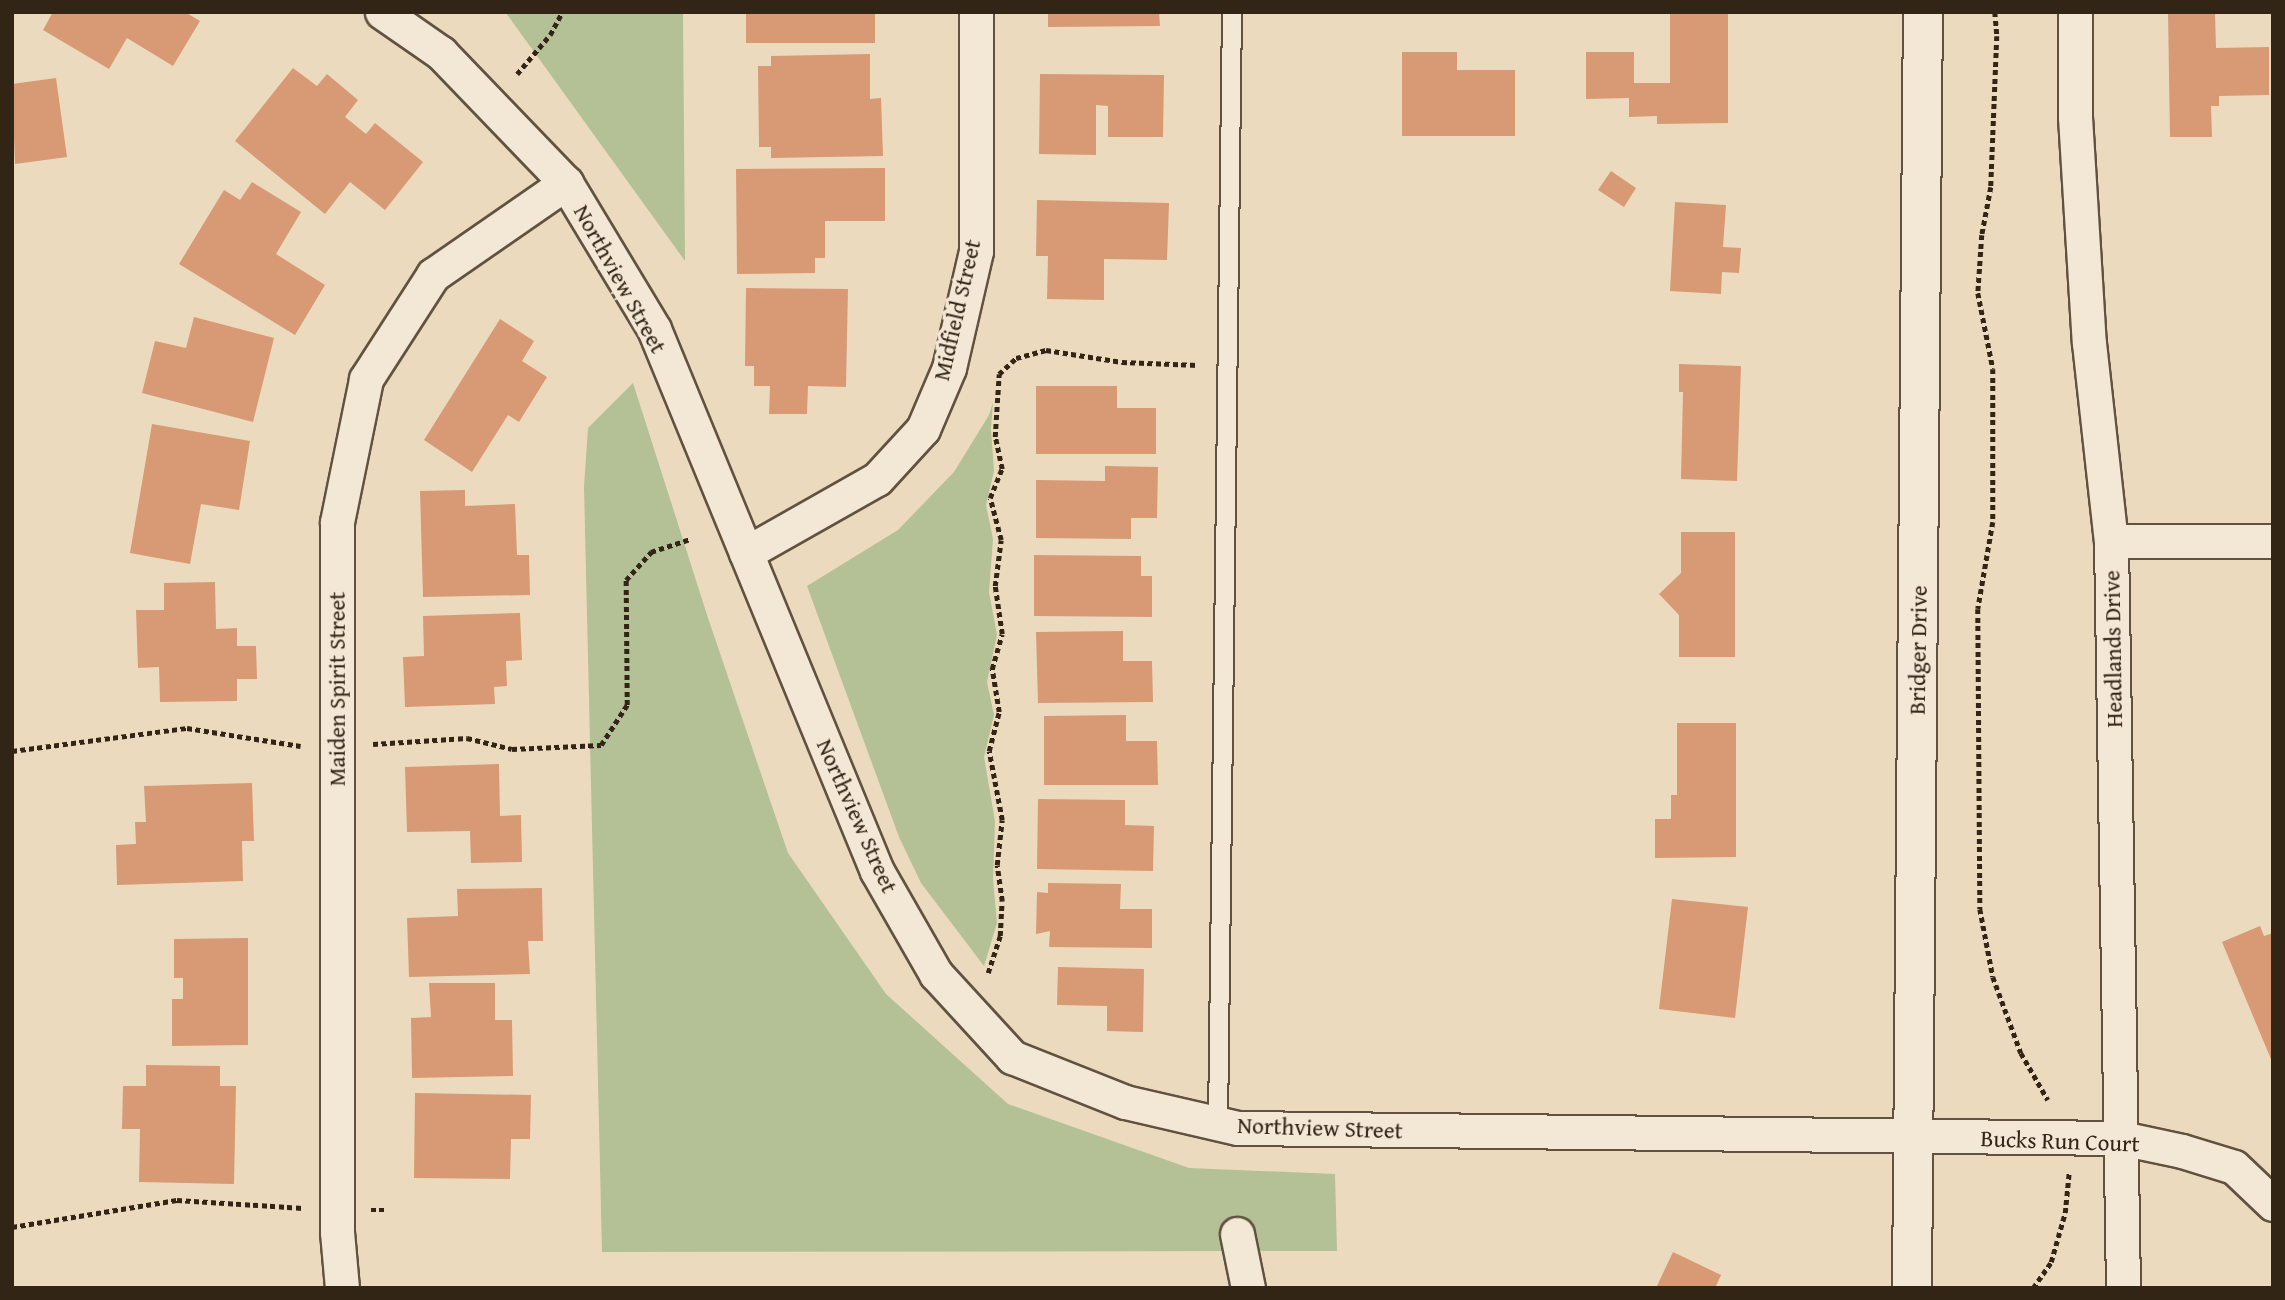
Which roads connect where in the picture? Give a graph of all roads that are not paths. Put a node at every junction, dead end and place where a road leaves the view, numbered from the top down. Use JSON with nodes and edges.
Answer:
{"nodes":[{"id":1,"x":382,"y":12,"type":"edge"},
{"id":2,"x":976,"y":12,"type":"edge"},
{"id":3,"x":1232,"y":12,"type":"edge"},
{"id":4,"x":1923,"y":12,"type":"edge"},
{"id":5,"x":2075,"y":12,"type":"edge"},
{"id":6,"x":566,"y":183,"type":"junction"},
{"id":7,"x":2111,"y":541,"type":"junction"},
{"id":8,"x":2273,"y":541,"type":"edge"},
{"id":9,"x":746,"y":553,"type":"junction"},
{"id":10,"x":1217,"y":1124,"type":"junction"},
{"id":11,"x":1913,"y":1138,"type":"junction"},
{"id":12,"x":2121,"y":1138,"type":"junction"},
{"id":13,"x":2273,"y":1205,"type":"edge"},
{"id":14,"x":1237,"y":1234,"type":"dead end"},
{"id":15,"x":342,"y":1288,"type":"edge"},
{"id":16,"x":1248,"y":1288,"type":"edge"},
{"id":17,"x":1912,"y":1288,"type":"edge"},
{"id":18,"x":2123,"y":1288,"type":"edge"}],
"edges":[{"from":1,"to":6,"type":"street","name":"Northview Street"},
{"from":2,"to":9,"type":"street","name":"Midfield Street"},
{"from":3,"to":10,"type":"lane"},
{"from":4,"to":11,"type":"main road","name":"Bridger Drive"},
{"from":5,"to":7,"type":"street","name":"Headlands Drive"},
{"from":6,"to":9,"type":"street","name":"Northview Street"},
{"from":6,"to":15,"type":"street","name":"Maiden Spirit Street"},
{"from":7,"to":8,"type":"street"},
{"from":7,"to":12,"type":"street","name":"Headlands Drive"},
{"from":9,"to":10,"type":"street","name":"Northview Street"},
{"from":10,"to":11,"type":"street","name":"Northview Street"},
{"from":11,"to":12,"type":"street","name":"Bucks Run Court"},
{"from":11,"to":17,"type":"main road","name":"Bridger Drive"},
{"from":12,"to":13,"type":"street","name":"Bucks Run Court"},
{"from":12,"to":18,"type":"street","name":"Headlands Drive"},
{"from":14,"to":16,"type":"street"}]}
